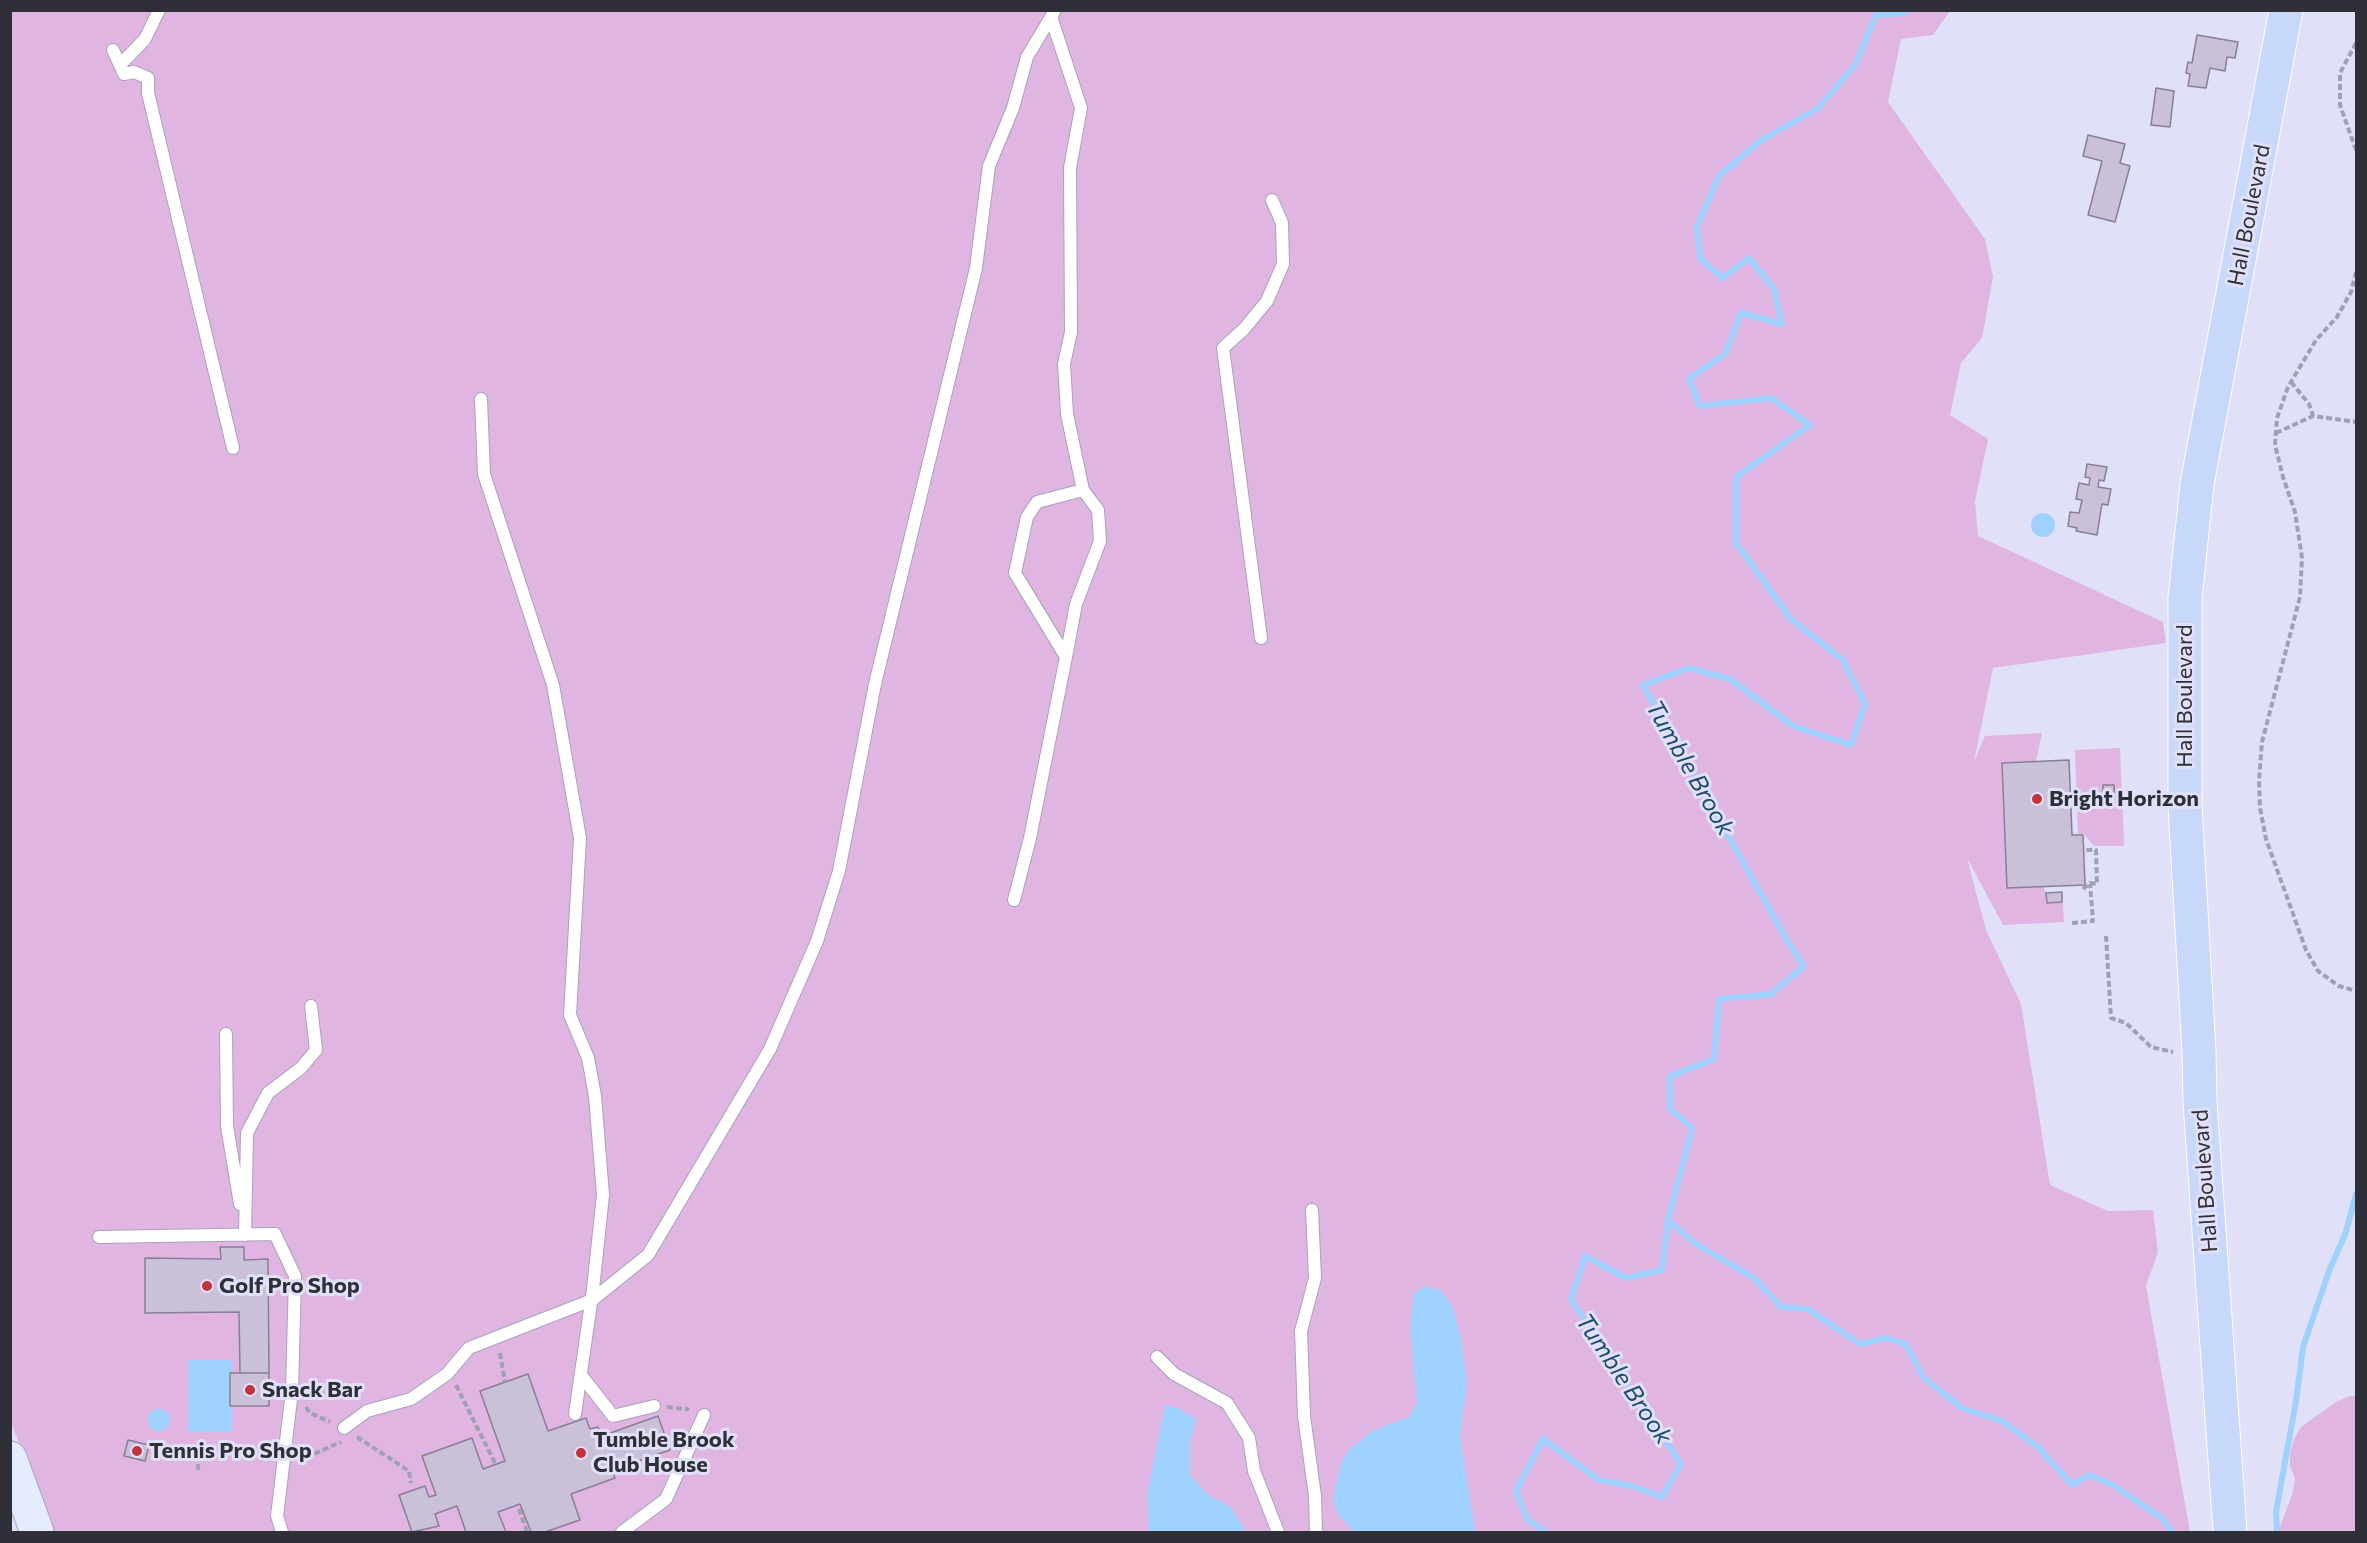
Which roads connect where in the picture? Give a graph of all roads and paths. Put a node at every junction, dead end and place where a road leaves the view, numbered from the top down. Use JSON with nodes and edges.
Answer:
{"nodes":[{"id":1,"x":159,"y":10,"type":"edge"},
{"id":2,"x":2286,"y":10,"type":"edge"},
{"id":3,"x":1053,"y":14,"type":"edge"},
{"id":4,"x":2356,"y":43,"type":"edge"},
{"id":5,"x":114,"y":50,"type":"dead end"},
{"id":6,"x":120,"y":65,"type":"junction"},
{"id":7,"x":2356,"y":150,"type":"edge"},
{"id":8,"x":1272,"y":200,"type":"dead end"},
{"id":9,"x":2356,"y":272,"type":"edge"},
{"id":10,"x":2291,"y":382,"type":"junction"},
{"id":11,"x":481,"y":399,"type":"dead end"},
{"id":12,"x":2313,"y":416,"type":"junction"},
{"id":13,"x":2356,"y":422,"type":"edge"},
{"id":14,"x":2276,"y":434,"type":"junction"},
{"id":15,"x":233,"y":448,"type":"dead end"},
{"id":16,"x":1083,"y":490,"type":"junction"},
{"id":17,"x":1262,"y":638,"type":"dead end"},
{"id":18,"x":1065,"y":657,"type":"junction"},
{"id":19,"x":2084,"y":850,"type":"dead end"},
{"id":20,"x":2090,"y":883,"type":"junction"},
{"id":21,"x":2083,"y":889,"type":"dead end"},
{"id":22,"x":1014,"y":900,"type":"dead end"},
{"id":23,"x":2072,"y":923,"type":"dead end"},
{"id":24,"x":2106,"y":936,"type":"dead end"},
{"id":25,"x":2356,"y":991,"type":"edge"},
{"id":26,"x":311,"y":1006,"type":"dead end"},
{"id":27,"x":226,"y":1034,"type":"dead end"},
{"id":28,"x":2173,"y":1052,"type":"dead end"},
{"id":29,"x":1312,"y":1210,"type":"dead end"},
{"id":30,"x":245,"y":1234,"type":"junction"},
{"id":31,"x":99,"y":1237,"type":"dead end"},
{"id":32,"x":592,"y":1300,"type":"junction"},
{"id":33,"x":498,"y":1337,"type":"junction"},
{"id":34,"x":1157,"y":1357,"type":"dead end"},
{"id":35,"x":580,"y":1375,"type":"junction"},
{"id":36,"x":505,"y":1382,"type":"dead end"},
{"id":37,"x":454,"y":1383,"type":"dead end"},
{"id":38,"x":654,"y":1406,"type":"joint"},
{"id":39,"x":575,"y":1414,"type":"dead end"},
{"id":40,"x":701,"y":1421,"type":"joint"},
{"id":41,"x":344,"y":1434,"type":"joint"},
{"id":42,"x":199,"y":1442,"type":"dead end"},
{"id":43,"x":10,"y":1458,"type":"edge"},
{"id":44,"x":496,"y":1465,"type":"dead end"},
{"id":45,"x":283,"y":1467,"type":"junction"},
{"id":46,"x":198,"y":1470,"type":"dead end"},
{"id":47,"x":519,"y":1509,"type":"dead end"},
{"id":48,"x":37,"y":1533,"type":"edge"},
{"id":49,"x":282,"y":1533,"type":"edge"},
{"id":50,"x":527,"y":1533,"type":"edge"},
{"id":51,"x":622,"y":1533,"type":"edge"},
{"id":52,"x":1278,"y":1533,"type":"edge"},
{"id":53,"x":1316,"y":1533,"type":"edge"},
{"id":54,"x":2230,"y":1533,"type":"edge"}],
"edges":[{"from":1,"to":6,"type":"lane"},
{"from":2,"to":54,"type":"main road","name":"Hall Boulevard"},
{"from":3,"to":16,"type":"lane"},
{"from":3,"to":32,"type":"lane"},
{"from":4,"to":7,"type":"path"},
{"from":5,"to":6,"type":"lane"},
{"from":6,"to":15,"type":"lane"},
{"from":8,"to":17,"type":"lane"},
{"from":9,"to":10,"type":"path"},
{"from":10,"to":12,"type":"path"},
{"from":10,"to":14,"type":"path"},
{"from":11,"to":32,"type":"lane"},
{"from":12,"to":13,"type":"path"},
{"from":12,"to":14,"type":"path"},
{"from":14,"to":25,"type":"path"},
{"from":16,"to":18,"type":"lane"},
{"from":16,"to":18,"type":"lane"},
{"from":18,"to":22,"type":"lane"},
{"from":19,"to":20,"type":"path"},
{"from":20,"to":21,"type":"path"},
{"from":20,"to":23,"type":"path"},
{"from":24,"to":28,"type":"path"},
{"from":26,"to":30,"type":"lane"},
{"from":27,"to":30,"type":"lane"},
{"from":29,"to":53,"type":"lane"},
{"from":30,"to":31,"type":"lane"},
{"from":30,"to":45,"type":"lane"},
{"from":32,"to":33,"type":"lane"},
{"from":32,"to":35,"type":"lane"},
{"from":33,"to":36,"type":"path"},
{"from":33,"to":41,"type":"lane"},
{"from":34,"to":52,"type":"lane"},
{"from":35,"to":38,"type":"lane"},
{"from":35,"to":39,"type":"lane"},
{"from":37,"to":44,"type":"path"},
{"from":38,"to":40,"type":"path"},
{"from":40,"to":51,"type":"lane"},
{"from":41,"to":45,"type":"path"},
{"from":42,"to":46,"type":"path"},
{"from":43,"to":48,"type":"main road"},
{"from":45,"to":49,"type":"lane"},
{"from":47,"to":50,"type":"path"}]}
